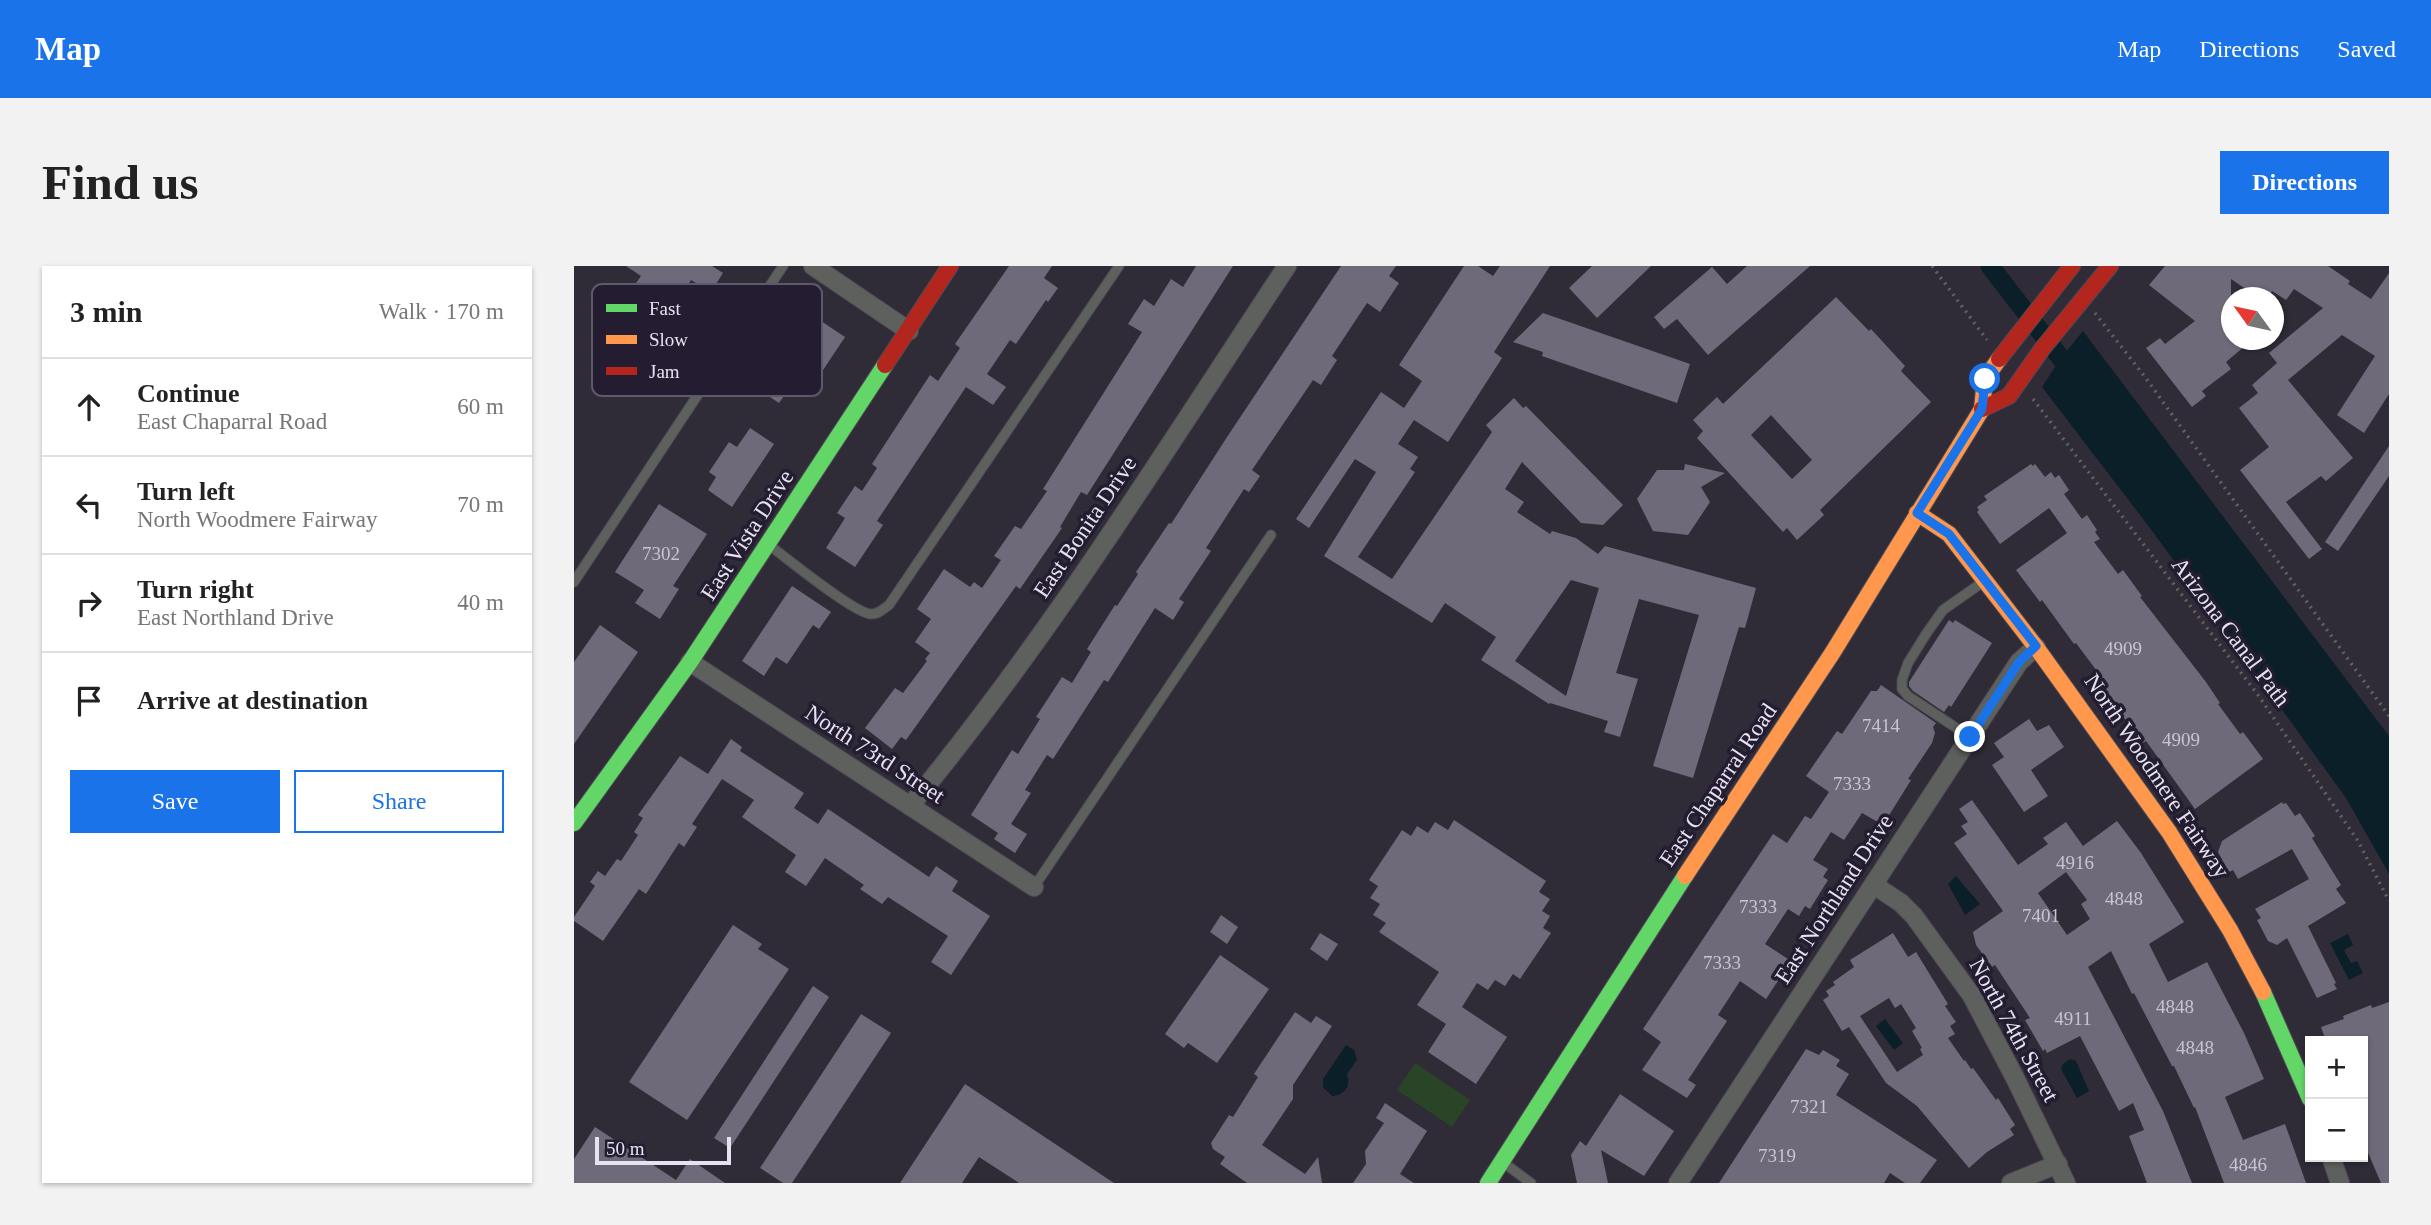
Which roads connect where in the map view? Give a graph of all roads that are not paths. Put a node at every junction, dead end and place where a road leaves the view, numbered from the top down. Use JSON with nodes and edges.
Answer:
{"nodes":[{"id":1,"x":783,"y":266,"type":"edge"},
{"id":2,"x":813,"y":266,"type":"edge"},
{"id":3,"x":950,"y":266,"type":"edge"},
{"id":4,"x":1119,"y":266,"type":"edge"},
{"id":5,"x":1287,"y":266,"type":"edge"},
{"id":6,"x":2072,"y":266,"type":"edge"},
{"id":7,"x":2110,"y":266,"type":"edge"},
{"id":8,"x":771,"y":284,"type":"edge"},
{"id":9,"x":909,"y":331,"type":"junction"},
{"id":10,"x":697,"y":396,"type":"edge"},
{"id":11,"x":1982,"y":409,"type":"junction"},
{"id":12,"x":1917,"y":513,"type":"junction"},
{"id":13,"x":1271,"y":535,"type":"dead end"},
{"id":14,"x":768,"y":544,"type":"junction"},
{"id":15,"x":1985,"y":580,"type":"junction"},
{"id":16,"x":574,"y":582,"type":"edge"},
{"id":17,"x":2036,"y":646,"type":"junction"},
{"id":18,"x":690,"y":662,"type":"junction"},
{"id":19,"x":1970,"y":737,"type":"junction"},
{"id":20,"x":910,"y":806,"type":"junction"},
{"id":21,"x":574,"y":823,"type":"edge"},
{"id":22,"x":1874,"y":884,"type":"junction"},
{"id":23,"x":1034,"y":887,"type":"joint"},
{"id":24,"x":2305,"y":1087,"type":"edge"},
{"id":25,"x":1502,"y":1161,"type":"junction"},
{"id":26,"x":2333,"y":1162,"type":"edge"},
{"id":27,"x":2059,"y":1164,"type":"junction"},
{"id":28,"x":1488,"y":1183,"type":"edge"},
{"id":29,"x":1531,"y":1183,"type":"edge"},
{"id":30,"x":1678,"y":1183,"type":"edge"},
{"id":31,"x":2011,"y":1183,"type":"edge"},
{"id":32,"x":2066,"y":1183,"type":"edge"},
{"id":33,"x":2340,"y":1183,"type":"edge"}],
"edges":[{"from":1,"to":8,"type":"lane"},
{"from":2,"to":9,"type":"street"},
{"from":3,"to":9,"type":"street","name":"East Vista Drive"},
{"from":4,"to":14,"type":"lane"},
{"from":5,"to":20,"type":"street","name":"East Bonita Drive"},
{"from":6,"to":11,"type":"street","name":"East Chaparral Road"},
{"from":7,"to":11,"type":"street","name":"East Chaparral Road"},
{"from":9,"to":14,"type":"street","name":"East Vista Drive"},
{"from":10,"to":16,"type":"lane"},
{"from":11,"to":12,"type":"street","name":"East Chaparral Road"},
{"from":12,"to":15,"type":"street","name":"North Woodmere Fairway"},
{"from":12,"to":25,"type":"street","name":"East Chaparral Road"},
{"from":13,"to":23,"type":"lane"},
{"from":14,"to":18,"type":"street","name":"East Vista Drive"},
{"from":15,"to":17,"type":"street","name":"North Woodmere Fairway"},
{"from":15,"to":19,"type":"lane"},
{"from":17,"to":19,"type":"street","name":"East Northland Drive"},
{"from":17,"to":24,"type":"street","name":"North Woodmere Fairway"},
{"from":18,"to":20,"type":"street","name":"North 73rd Street"},
{"from":18,"to":21,"type":"street","name":"East Vista Drive"},
{"from":19,"to":22,"type":"street","name":"East Northland Drive"},
{"from":20,"to":23,"type":"street","name":"North 73rd Street"},
{"from":22,"to":27,"type":"street","name":"North 74th Street"},
{"from":22,"to":30,"type":"street","name":"East Northland Drive"},
{"from":25,"to":28,"type":"street","name":"East Chaparral Road"},
{"from":25,"to":29,"type":"lane"},
{"from":26,"to":33,"type":"street"},
{"from":27,"to":31,"type":"street"},
{"from":27,"to":32,"type":"street","name":"North 74th Street"}]}
